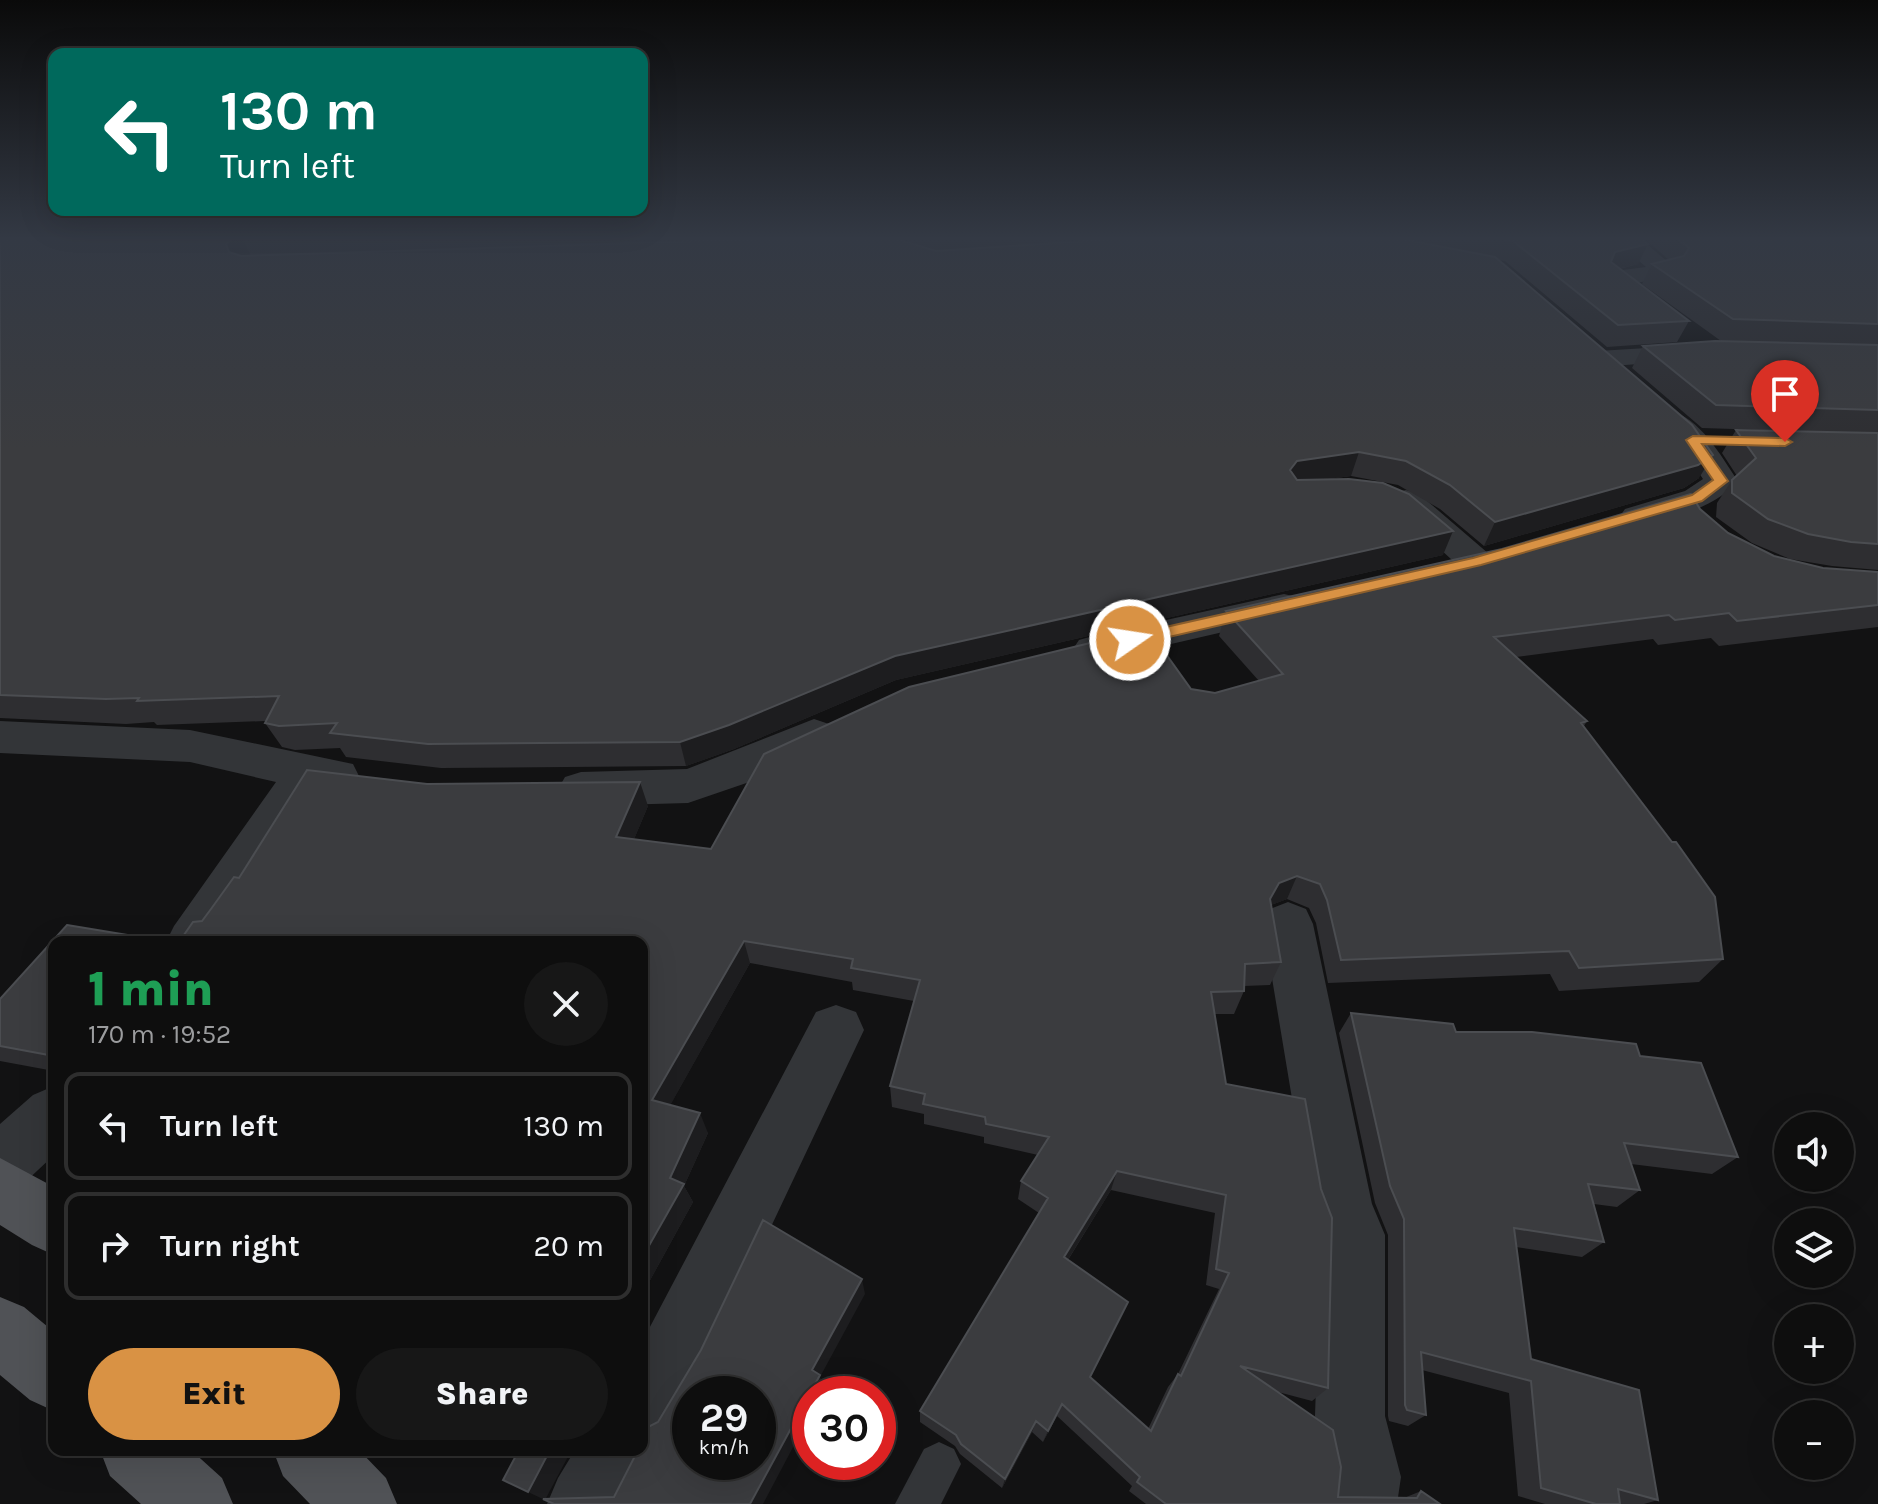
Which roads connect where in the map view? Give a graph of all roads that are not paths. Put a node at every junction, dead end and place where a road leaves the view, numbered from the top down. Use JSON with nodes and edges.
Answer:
{"nodes":[{"id":1,"x":1655,"y":309,"type":"edge"},
{"id":2,"x":1378,"y":489,"type":"edge"},
{"id":3,"x":1608,"y":524,"type":"edge"},
{"id":4,"x":1430,"y":573,"type":"edge"},
{"id":5,"x":1324,"y":598,"type":"edge"},
{"id":6,"x":1058,"y":658,"type":"edge"},
{"id":7,"x":844,"y":722,"type":"edge"},
{"id":8,"x":0,"y":737,"type":"edge"},
{"id":9,"x":308,"y":773,"type":"junction"},
{"id":10,"x":367,"y":780,"type":"edge"},
{"id":11,"x":544,"y":789,"type":"edge"},
{"id":12,"x":1288,"y":924,"type":"dead end"},
{"id":13,"x":196,"y":936,"type":"edge"},
{"id":14,"x":836,"y":1030,"type":"dead end"},
{"id":15,"x":48,"y":1121,"type":"edge"},
{"id":16,"x":0,"y":1165,"type":"edge"},
{"id":17,"x":0,"y":1189,"type":"edge"},
{"id":18,"x":48,"y":1219,"type":"edge"},
{"id":19,"x":0,"y":1331,"type":"edge"},
{"id":20,"x":48,"y":1371,"type":"edge"},
{"id":21,"x":648,"y":1397,"type":"edge"},
{"id":22,"x":143,"y":1456,"type":"edge"},
{"id":23,"x":315,"y":1456,"type":"edge"},
{"id":24,"x":612,"y":1456,"type":"edge"},
{"id":25,"x":939,"y":1464,"type":"dead end"},
{"id":26,"x":196,"y":1504,"type":"edge"},
{"id":27,"x":360,"y":1504,"type":"edge"},
{"id":28,"x":584,"y":1504,"type":"edge"},
{"id":29,"x":917,"y":1504,"type":"edge"},
{"id":30,"x":1360,"y":1504,"type":"edge"}],
"edges":[{"from":1,"to":3,"type":"street"},
{"from":2,"to":4,"type":"street"},
{"from":5,"to":6,"type":"street"},
{"from":7,"to":11,"type":"street"},
{"from":8,"to":9,"type":"street"},
{"from":9,"to":10,"type":"street"},
{"from":9,"to":13,"type":"street"},
{"from":12,"to":30,"type":"street"},
{"from":14,"to":21,"type":"street"},
{"from":15,"to":16,"type":"street"},
{"from":17,"to":18,"type":"main road"},
{"from":19,"to":20,"type":"main road"},
{"from":22,"to":26,"type":"main road"},
{"from":23,"to":27,"type":"main road"},
{"from":24,"to":28,"type":"street"},
{"from":25,"to":29,"type":"lane"}]}
